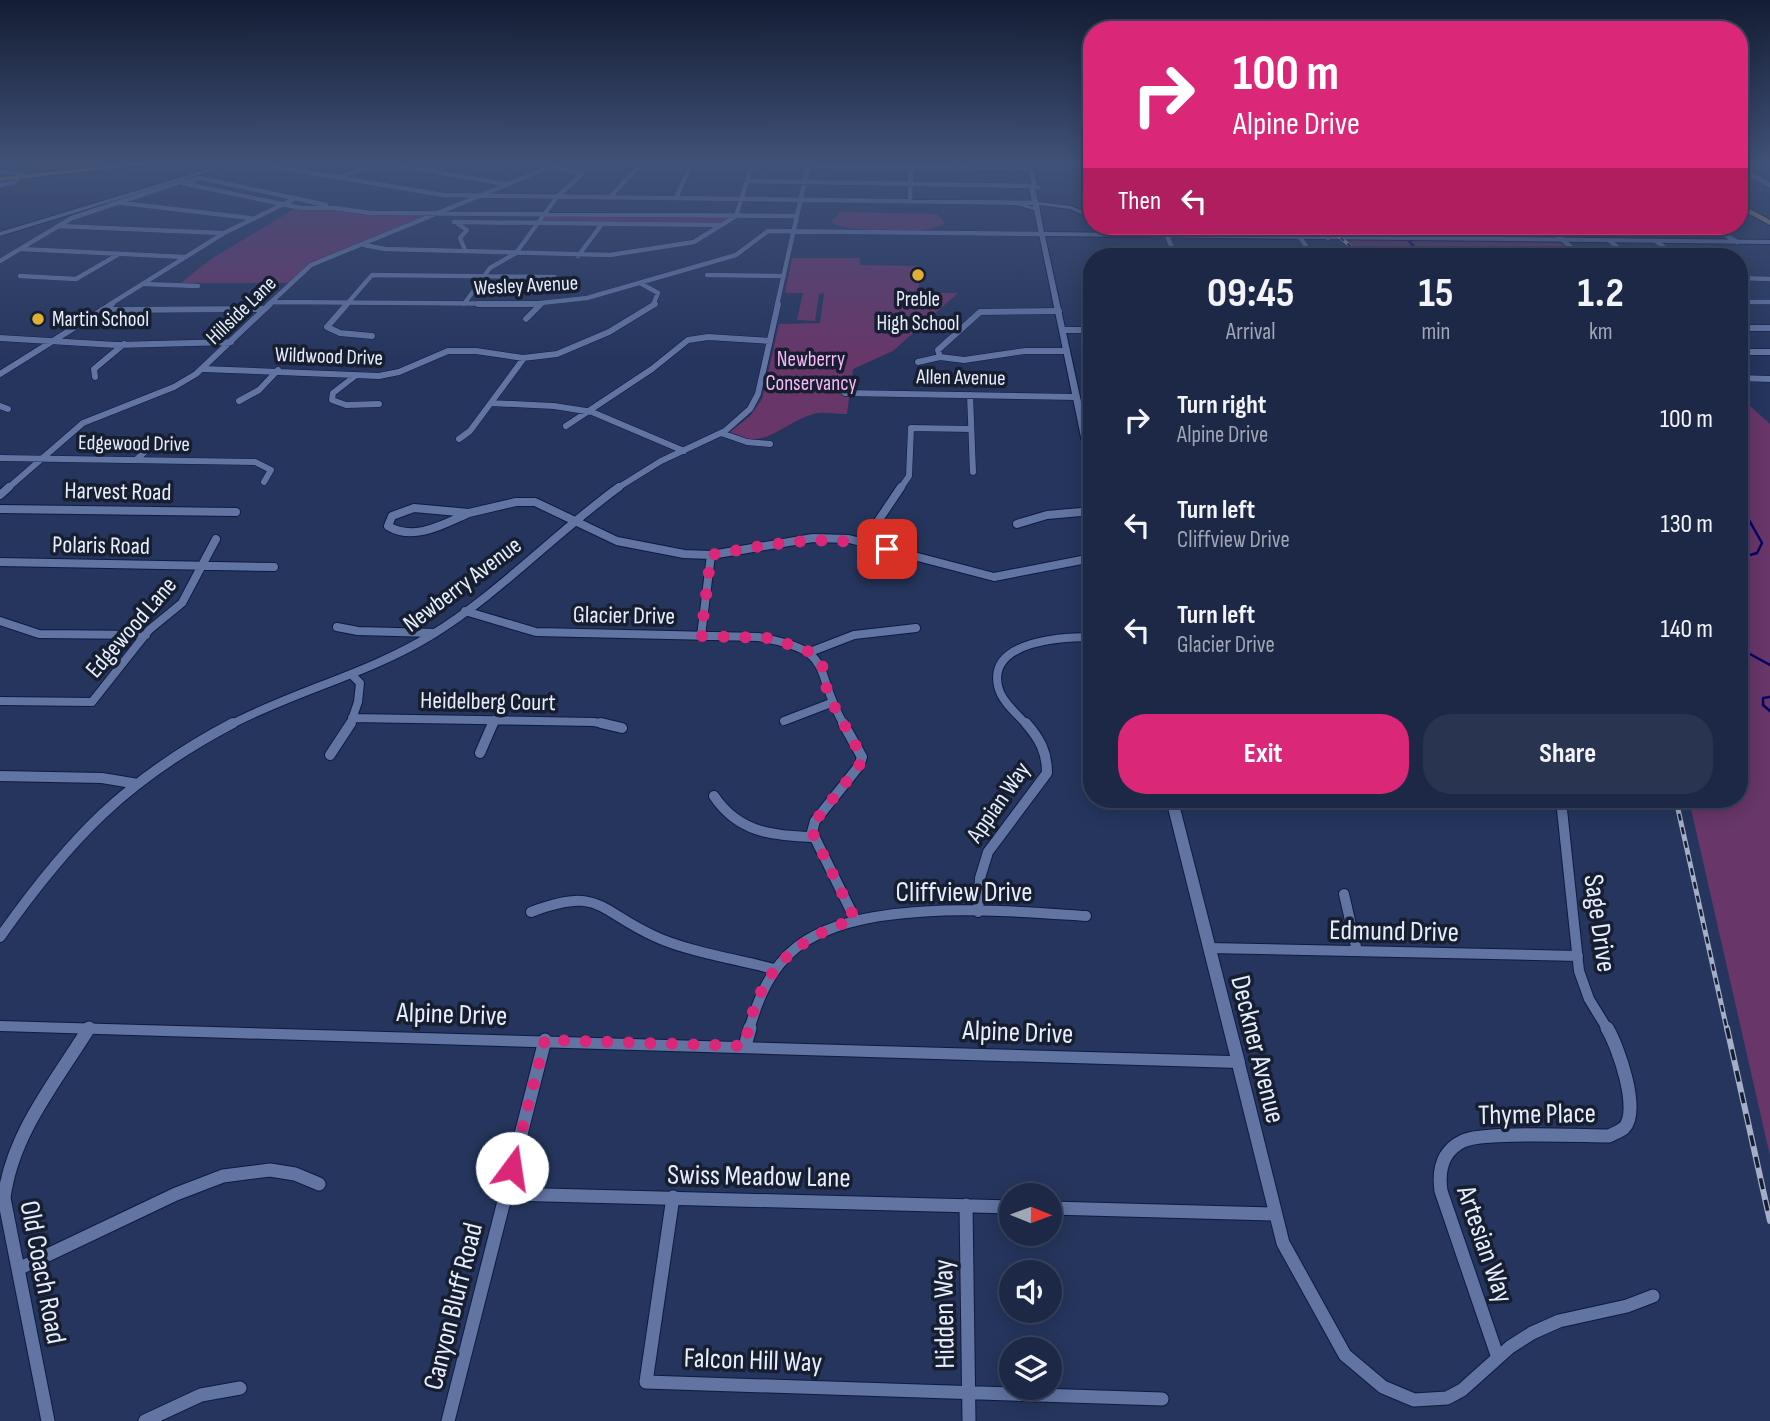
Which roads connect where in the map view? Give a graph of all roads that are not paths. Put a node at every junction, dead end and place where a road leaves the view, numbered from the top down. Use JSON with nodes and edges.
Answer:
{"nodes":[{"id":1,"x":53,"y":228,"type":"edge"},
{"id":2,"x":112,"y":228,"type":"edge"},
{"id":3,"x":233,"y":228,"type":"edge"},
{"id":4,"x":401,"y":228,"type":"edge"},
{"id":5,"x":464,"y":228,"type":"edge"},
{"id":6,"x":533,"y":228,"type":"edge"},
{"id":7,"x":599,"y":228,"type":"edge"},
{"id":8,"x":715,"y":228,"type":"edge"},
{"id":9,"x":1042,"y":228,"type":"edge"},
{"id":10,"x":794,"y":231,"type":"junction"},
{"id":11,"x":224,"y":233,"type":"junction"},
{"id":12,"x":1043,"y":234,"type":"junction"},
{"id":13,"x":1083,"y":235,"type":"edge"},
{"id":14,"x":1099,"y":235,"type":"edge"},
{"id":15,"x":1150,"y":235,"type":"edge"},
{"id":16,"x":1159,"y":235,"type":"edge"},
{"id":17,"x":1326,"y":235,"type":"edge"},
{"id":18,"x":1557,"y":235,"type":"edge"},
{"id":19,"x":1726,"y":235,"type":"edge"},
{"id":20,"x":1155,"y":236,"type":"junction"},
{"id":21,"x":1167,"y":236,"type":"junction"},
{"id":22,"x":1225,"y":236,"type":"joint"},
{"id":23,"x":1300,"y":237,"type":"junction"},
{"id":24,"x":1328,"y":238,"type":"junction"},
{"id":25,"x":1563,"y":240,"type":"junction"},
{"id":26,"x":1610,"y":241,"type":"junction"},
{"id":27,"x":1656,"y":241,"type":"junction"},
{"id":28,"x":1737,"y":242,"type":"junction"},
{"id":29,"x":1770,"y":242,"type":"edge"},
{"id":30,"x":362,"y":244,"type":"junction"},
{"id":31,"x":1172,"y":248,"type":"edge"},
{"id":32,"x":1307,"y":248,"type":"edge"},
{"id":33,"x":1572,"y":248,"type":"edge"},
{"id":34,"x":1618,"y":248,"type":"edge"},
{"id":35,"x":1665,"y":248,"type":"edge"},
{"id":36,"x":20,"y":249,"type":"junction"},
{"id":37,"x":465,"y":250,"type":"junction"},
{"id":38,"x":516,"y":253,"type":"junction"},
{"id":39,"x":119,"y":254,"type":"junction"},
{"id":40,"x":578,"y":256,"type":"junction"},
{"id":41,"x":187,"y":257,"type":"junction"},
{"id":42,"x":0,"y":261,"type":"edge"},
{"id":43,"x":707,"y":275,"type":"dead end"},
{"id":44,"x":20,"y":276,"type":"dead end"},
{"id":45,"x":484,"y":276,"type":"junction"},
{"id":46,"x":784,"y":276,"type":"junction"},
{"id":47,"x":555,"y":277,"type":"dead end"},
{"id":48,"x":1748,"y":278,"type":"edge"},
{"id":49,"x":1770,"y":279,"type":"edge"},
{"id":50,"x":640,"y":283,"type":"junction"},
{"id":51,"x":142,"y":284,"type":"junction"},
{"id":52,"x":198,"y":286,"type":"dead end"},
{"id":53,"x":272,"y":302,"type":"junction"},
{"id":54,"x":1748,"y":302,"type":"edge"},
{"id":55,"x":1770,"y":302,"type":"edge"},
{"id":56,"x":346,"y":303,"type":"junction"},
{"id":57,"x":464,"y":304,"type":"junction"},
{"id":58,"x":541,"y":304,"type":"junction"},
{"id":59,"x":265,"y":309,"type":"junction"},
{"id":60,"x":101,"y":310,"type":"junction"},
{"id":61,"x":1059,"y":311,"type":"junction"},
{"id":62,"x":526,"y":319,"type":"dead end"},
{"id":63,"x":1748,"y":328,"type":"edge"},
{"id":64,"x":1770,"y":328,"type":"edge"},
{"id":65,"x":1063,"y":330,"type":"junction"},
{"id":66,"x":1083,"y":330,"type":"edge"},
{"id":67,"x":372,"y":336,"type":"dead end"},
{"id":68,"x":0,"y":338,"type":"edge"},
{"id":69,"x":51,"y":341,"type":"junction"},
{"id":70,"x":770,"y":341,"type":"junction"},
{"id":71,"x":231,"y":342,"type":"junction"},
{"id":72,"x":124,"y":344,"type":"junction"},
{"id":73,"x":1067,"y":351,"type":"junction"},
{"id":74,"x":1748,"y":352,"type":"edge"},
{"id":75,"x":1770,"y":352,"type":"edge"},
{"id":76,"x":940,"y":357,"type":"junction"},
{"id":77,"x":524,"y":358,"type":"junction"},
{"id":78,"x":918,"y":362,"type":"dead end"},
{"id":79,"x":203,"y":369,"type":"junction"},
{"id":80,"x":278,"y":370,"type":"junction"},
{"id":81,"x":0,"y":374,"type":"edge"},
{"id":82,"x":355,"y":376,"type":"junction"},
{"id":83,"x":95,"y":377,"type":"dead end"},
{"id":84,"x":1748,"y":378,"type":"edge"},
{"id":85,"x":1770,"y":379,"type":"edge"},
{"id":86,"x":845,"y":393,"type":"dead end"},
{"id":87,"x":970,"y":395,"type":"junction"},
{"id":88,"x":1076,"y":397,"type":"junction"},
{"id":89,"x":239,"y":401,"type":"dead end"},
{"id":90,"x":491,"y":403,"type":"junction"},
{"id":91,"x":379,"y":404,"type":"dead end"},
{"id":92,"x":0,"y":406,"type":"edge"},
{"id":93,"x":8,"y":409,"type":"dead end"},
{"id":94,"x":589,"y":411,"type":"junction"},
{"id":95,"x":1080,"y":414,"type":"junction"},
{"id":96,"x":1083,"y":414,"type":"edge"},
{"id":97,"x":566,"y":426,"type":"dead end"},
{"id":98,"x":1083,"y":428,"type":"edge"},
{"id":99,"x":971,"y":429,"type":"junction"},
{"id":100,"x":721,"y":433,"type":"junction"},
{"id":101,"x":459,"y":439,"type":"dead end"},
{"id":102,"x":153,"y":444,"type":"dead end"},
{"id":103,"x":770,"y":444,"type":"dead end"},
{"id":104,"x":684,"y":451,"type":"junction"},
{"id":105,"x":0,"y":458,"type":"edge"},
{"id":106,"x":41,"y":459,"type":"junction"},
{"id":107,"x":136,"y":460,"type":"junction"},
{"id":108,"x":973,"y":472,"type":"dead end"},
{"id":109,"x":264,"y":482,"type":"dead end"},
{"id":110,"x":0,"y":495,"type":"edge"},
{"id":111,"x":0,"y":509,"type":"edge"},
{"id":112,"x":236,"y":512,"type":"dead end"},
{"id":113,"x":1083,"y":512,"type":"edge"},
{"id":114,"x":469,"y":513,"type":"junction"},
{"id":115,"x":575,"y":521,"type":"junction"},
{"id":116,"x":1017,"y":524,"type":"dead end"},
{"id":117,"x":216,"y":539,"type":"dead end"},
{"id":118,"x":864,"y":542,"type":"junction"},
{"id":119,"x":711,"y":555,"type":"junction"},
{"id":120,"x":1083,"y":558,"type":"edge"},
{"id":121,"x":0,"y":562,"type":"edge"},
{"id":122,"x":202,"y":566,"type":"junction"},
{"id":123,"x":274,"y":567,"type":"dead end"},
{"id":124,"x":465,"y":611,"type":"junction"},
{"id":125,"x":0,"y":621,"type":"edge"},
{"id":126,"x":337,"y":627,"type":"dead end"},
{"id":127,"x":916,"y":628,"type":"dead end"},
{"id":128,"x":435,"y":633,"type":"junction"},
{"id":129,"x":146,"y":635,"type":"junction"},
{"id":130,"x":701,"y":636,"type":"junction"},
{"id":131,"x":1083,"y":637,"type":"edge"},
{"id":132,"x":810,"y":652,"type":"junction"},
{"id":133,"x":351,"y":674,"type":"junction"},
{"id":134,"x":0,"y":701,"type":"edge"},
{"id":135,"x":831,"y":704,"type":"junction"},
{"id":136,"x":352,"y":718,"type":"junction"},
{"id":137,"x":494,"y":720,"type":"junction"},
{"id":138,"x":784,"y":721,"type":"dead end"},
{"id":139,"x":622,"y":728,"type":"dead end"},
{"id":140,"x":480,"y":753,"type":"dead end"},
{"id":141,"x":330,"y":755,"type":"dead end"},
{"id":142,"x":0,"y":776,"type":"edge"},
{"id":143,"x":138,"y":784,"type":"junction"},
{"id":144,"x":714,"y":796,"type":"dead end"},
{"id":145,"x":1174,"y":808,"type":"edge"},
{"id":146,"x":1562,"y":808,"type":"edge"},
{"id":147,"x":812,"y":837,"type":"junction"},
{"id":148,"x":1344,"y":894,"type":"dead end"},
{"id":149,"x":531,"y":912,"type":"dead end"},
{"id":150,"x":978,"y":912,"type":"junction"},
{"id":151,"x":1086,"y":916,"type":"dead end"},
{"id":152,"x":855,"y":919,"type":"junction"},
{"id":153,"x":0,"y":937,"type":"edge"},
{"id":154,"x":1209,"y":948,"type":"junction"},
{"id":155,"x":1357,"y":951,"type":"junction"},
{"id":156,"x":1578,"y":956,"type":"junction"},
{"id":157,"x":774,"y":969,"type":"junction"},
{"id":158,"x":0,"y":1026,"type":"edge"},
{"id":159,"x":89,"y":1028,"type":"junction"},
{"id":160,"x":545,"y":1040,"type":"junction"},
{"id":161,"x":745,"y":1046,"type":"junction"},
{"id":162,"x":1237,"y":1062,"type":"junction"},
{"id":163,"x":1627,"y":1125,"type":"joint"},
{"id":164,"x":1448,"y":1149,"type":"joint"},
{"id":165,"x":319,"y":1184,"type":"dead end"},
{"id":166,"x":506,"y":1194,"type":"junction"},
{"id":167,"x":673,"y":1197,"type":"junction"},
{"id":168,"x":966,"y":1205,"type":"junction"},
{"id":169,"x":999,"y":1206,"type":"edge"},
{"id":170,"x":1062,"y":1208,"type":"edge"},
{"id":171,"x":1274,"y":1214,"type":"junction"},
{"id":172,"x":18,"y":1269,"type":"junction"},
{"id":173,"x":1653,"y":1297,"type":"dead end"},
{"id":174,"x":1497,"y":1354,"type":"junction"},
{"id":175,"x":240,"y":1388,"type":"dead end"},
{"id":176,"x":968,"y":1392,"type":"junction"},
{"id":177,"x":1163,"y":1399,"type":"dead end"},
{"id":178,"x":48,"y":1421,"type":"edge"},
{"id":179,"x":145,"y":1421,"type":"edge"},
{"id":180,"x":449,"y":1421,"type":"edge"},
{"id":181,"x":969,"y":1421,"type":"edge"}],
"edges":[{"from":1,"to":36,"type":"street"},
{"from":2,"to":11,"type":"street"},
{"from":3,"to":11,"type":"street"},
{"from":4,"to":30,"type":"street","name":"Hillside Lane"},
{"from":5,"to":37,"type":"street"},
{"from":6,"to":38,"type":"street"},
{"from":7,"to":40,"type":"street"},
{"from":8,"to":40,"type":"street"},
{"from":9,"to":12,"type":"street"},
{"from":10,"to":12,"type":"street"},
{"from":10,"to":46,"type":"street","name":"Newberry Avenue"},
{"from":10,"to":50,"type":"street","name":"Wesley Avenue"},
{"from":11,"to":41,"type":"street"},
{"from":12,"to":13,"type":"street"},
{"from":12,"to":61,"type":"street"},
{"from":14,"to":20,"type":"street"},
{"from":15,"to":20,"type":"street"},
{"from":16,"to":21,"type":"street"},
{"from":17,"to":24,"type":"street"},
{"from":18,"to":25,"type":"street"},
{"from":19,"to":28,"type":"street"},
{"from":20,"to":21,"type":"street"},
{"from":21,"to":22,"type":"street"},
{"from":21,"to":31,"type":"street"},
{"from":22,"to":23,"type":"street"},
{"from":23,"to":24,"type":"street"},
{"from":23,"to":32,"type":"street"},
{"from":24,"to":25,"type":"street"},
{"from":25,"to":26,"type":"street"},
{"from":25,"to":33,"type":"street"},
{"from":26,"to":27,"type":"street"},
{"from":26,"to":34,"type":"street"},
{"from":27,"to":28,"type":"street"},
{"from":27,"to":35,"type":"street"},
{"from":28,"to":29,"type":"street"},
{"from":30,"to":37,"type":"street"},
{"from":30,"to":53,"type":"street","name":"Hillside Lane"},
{"from":36,"to":39,"type":"street"},
{"from":36,"to":42,"type":"street"},
{"from":37,"to":38,"type":"street"},
{"from":38,"to":40,"type":"street"},
{"from":38,"to":45,"type":"street"},
{"from":39,"to":41,"type":"street"},
{"from":39,"to":44,"type":"street"},
{"from":41,"to":51,"type":"street"},
{"from":43,"to":46,"type":"street"},
{"from":45,"to":47,"type":"street"},
{"from":45,"to":56,"type":"street"},
{"from":45,"to":57,"type":"street"},
{"from":46,"to":70,"type":"street","name":"Newberry Avenue"},
{"from":48,"to":49,"type":"street"},
{"from":50,"to":58,"type":"street","name":"Wesley Avenue"},
{"from":50,"to":77,"type":"street","name":"Wildwood Drive"},
{"from":51,"to":52,"type":"street"},
{"from":51,"to":60,"type":"street"},
{"from":53,"to":56,"type":"street","name":"Wesley Avenue"},
{"from":53,"to":59,"type":"street","name":"Hillside Lane"},
{"from":54,"to":55,"type":"street"},
{"from":56,"to":57,"type":"street","name":"Wesley Avenue"},
{"from":56,"to":67,"type":"street"},
{"from":57,"to":58,"type":"street","name":"Wesley Avenue"},
{"from":58,"to":62,"type":"street"},
{"from":59,"to":60,"type":"street"},
{"from":59,"to":71,"type":"street","name":"Hillside Lane"},
{"from":60,"to":69,"type":"street"},
{"from":61,"to":65,"type":"street"},
{"from":61,"to":76,"type":"street"},
{"from":63,"to":64,"type":"street"},
{"from":65,"to":66,"type":"street"},
{"from":65,"to":73,"type":"street"},
{"from":68,"to":69,"type":"street"},
{"from":69,"to":72,"type":"street"},
{"from":69,"to":81,"type":"street"},
{"from":70,"to":94,"type":"street"},
{"from":70,"to":100,"type":"street","name":"Newberry Avenue"},
{"from":71,"to":72,"type":"street"},
{"from":71,"to":79,"type":"street","name":"Hillside Lane"},
{"from":72,"to":83,"type":"street"},
{"from":73,"to":76,"type":"street"},
{"from":73,"to":88,"type":"street"},
{"from":74,"to":75,"type":"street"},
{"from":76,"to":78,"type":"street"},
{"from":77,"to":82,"type":"street","name":"Wildwood Drive"},
{"from":77,"to":90,"type":"street"},
{"from":79,"to":80,"type":"street","name":"Wildwood Drive"},
{"from":79,"to":106,"type":"street","name":"Hillside Lane"},
{"from":80,"to":82,"type":"street","name":"Wildwood Drive"},
{"from":80,"to":89,"type":"street"},
{"from":82,"to":91,"type":"street"},
{"from":84,"to":85,"type":"street"},
{"from":86,"to":87,"type":"street","name":"Allen Avenue"},
{"from":87,"to":88,"type":"street","name":"Allen Avenue"},
{"from":87,"to":99,"type":"street"},
{"from":88,"to":95,"type":"street"},
{"from":90,"to":94,"type":"street"},
{"from":90,"to":101,"type":"street"},
{"from":92,"to":93,"type":"street"},
{"from":94,"to":97,"type":"street"},
{"from":94,"to":104,"type":"street"},
{"from":95,"to":96,"type":"street"},
{"from":95,"to":98,"type":"street"},
{"from":99,"to":108,"type":"street"},
{"from":99,"to":118,"type":"street"},
{"from":100,"to":103,"type":"street"},
{"from":100,"to":104,"type":"street","name":"Newberry Avenue"},
{"from":102,"to":107,"type":"street"},
{"from":104,"to":115,"type":"street","name":"Newberry Avenue"},
{"from":105,"to":106,"type":"street","name":"Edgewood Drive"},
{"from":106,"to":107,"type":"street","name":"Edgewood Drive"},
{"from":106,"to":110,"type":"street","name":"Hillside Lane"},
{"from":107,"to":109,"type":"street","name":"Edgewood Drive"},
{"from":111,"to":112,"type":"street","name":"Harvest Road"},
{"from":113,"to":116,"type":"street"},
{"from":114,"to":114,"type":"street"},
{"from":114,"to":115,"type":"street"},
{"from":115,"to":119,"type":"street"},
{"from":115,"to":124,"type":"street","name":"Newberry Avenue"},
{"from":117,"to":122,"type":"street","name":"Edgewood Lane"},
{"from":118,"to":119,"type":"street"},
{"from":118,"to":120,"type":"street"},
{"from":119,"to":130,"type":"street"},
{"from":121,"to":122,"type":"street","name":"Polaris Road"},
{"from":122,"to":123,"type":"street","name":"Polaris Road"},
{"from":122,"to":129,"type":"street","name":"Edgewood Lane"},
{"from":124,"to":128,"type":"street","name":"Newberry Avenue"},
{"from":124,"to":130,"type":"street","name":"Glacier Drive"},
{"from":125,"to":129,"type":"street"},
{"from":126,"to":128,"type":"street"},
{"from":127,"to":132,"type":"street"},
{"from":128,"to":133,"type":"street","name":"Newberry Avenue"},
{"from":129,"to":134,"type":"street","name":"Edgewood Lane"},
{"from":130,"to":132,"type":"street","name":"Glacier Drive"},
{"from":131,"to":150,"type":"street","name":"Appian Way"},
{"from":132,"to":135,"type":"street"},
{"from":133,"to":136,"type":"street"},
{"from":133,"to":143,"type":"street","name":"Newberry Avenue"},
{"from":135,"to":138,"type":"street"},
{"from":135,"to":147,"type":"street"},
{"from":136,"to":137,"type":"street","name":"Heidelberg Court"},
{"from":136,"to":141,"type":"street"},
{"from":137,"to":139,"type":"street","name":"Heidelberg Court"},
{"from":137,"to":140,"type":"street"},
{"from":142,"to":143,"type":"street"},
{"from":143,"to":153,"type":"street","name":"Newberry Avenue"},
{"from":144,"to":147,"type":"street"},
{"from":145,"to":154,"type":"street","name":"Deckner Avenue"},
{"from":146,"to":156,"type":"street","name":"Sage Drive"},
{"from":147,"to":152,"type":"street"},
{"from":148,"to":155,"type":"street"},
{"from":149,"to":157,"type":"street"},
{"from":150,"to":151,"type":"street","name":"Cliffview Drive"},
{"from":150,"to":152,"type":"street","name":"Cliffview Drive"},
{"from":152,"to":157,"type":"street","name":"Cliffview Drive"},
{"from":154,"to":155,"type":"street","name":"Edmund Drive"},
{"from":154,"to":162,"type":"street","name":"Deckner Avenue"},
{"from":155,"to":156,"type":"street","name":"Edmund Drive"},
{"from":156,"to":163,"type":"street","name":"Sage Drive"},
{"from":157,"to":161,"type":"street","name":"Cliffview Drive"},
{"from":158,"to":159,"type":"street","name":"Alpine Drive"},
{"from":159,"to":160,"type":"street","name":"Alpine Drive"},
{"from":159,"to":172,"type":"street","name":"Old Coach Road"},
{"from":160,"to":161,"type":"street","name":"Alpine Drive"},
{"from":160,"to":166,"type":"street","name":"Canyon Bluff Road"},
{"from":161,"to":162,"type":"street","name":"Alpine Drive"},
{"from":162,"to":171,"type":"street","name":"Deckner Avenue"},
{"from":163,"to":164,"type":"street","name":"Thyme Place"},
{"from":164,"to":174,"type":"street","name":"Artesian Way"},
{"from":165,"to":172,"type":"street"},
{"from":166,"to":167,"type":"street","name":"Swiss Meadow Lane"},
{"from":166,"to":180,"type":"street","name":"Canyon Bluff Road"},
{"from":167,"to":168,"type":"street","name":"Swiss Meadow Lane"},
{"from":167,"to":176,"type":"street","name":"Falcon Hill Way"},
{"from":168,"to":169,"type":"street","name":"Swiss Meadow Lane"},
{"from":168,"to":176,"type":"street","name":"Hidden Way"},
{"from":170,"to":171,"type":"street"},
{"from":171,"to":174,"type":"street","name":"Deckner Avenue"},
{"from":172,"to":178,"type":"street","name":"Old Coach Road"},
{"from":173,"to":174,"type":"street","name":"Deckner Avenue"},
{"from":175,"to":179,"type":"street"},
{"from":176,"to":177,"type":"street"},
{"from":176,"to":181,"type":"street","name":"Hidden Way"}]}
